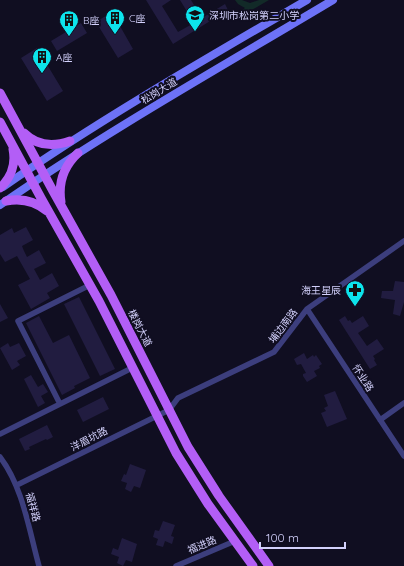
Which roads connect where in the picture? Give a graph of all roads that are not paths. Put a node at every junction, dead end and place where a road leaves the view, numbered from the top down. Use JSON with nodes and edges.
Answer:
{"nodes":[{"id":1,"x":307,"y":0,"type":"edge"},
{"id":2,"x":333,"y":0,"type":"edge"},
{"id":3,"x":0,"y":93,"type":"edge"},
{"id":4,"x":0,"y":122,"type":"edge"},
{"id":5,"x":19,"y":127,"type":"junction"},
{"id":6,"x":7,"y":135,"type":"junction"},
{"id":7,"x":70,"y":142,"type":"junction"},
{"id":8,"x":78,"y":153,"type":"junction"},
{"id":9,"x":38,"y":163,"type":"junction"},
{"id":10,"x":26,"y":170,"type":"junction"},
{"id":11,"x":44,"y":175,"type":"junction"},
{"id":12,"x":33,"y":183,"type":"junction"},
{"id":13,"x":0,"y":188,"type":"edge"},
{"id":14,"x":3,"y":203,"type":"edge"},
{"id":15,"x":62,"y":208,"type":"junction"},
{"id":16,"x":50,"y":214,"type":"junction"},
{"id":17,"x":404,"y":241,"type":"edge"},
{"id":18,"x":90,"y":285,"type":"junction"},
{"id":19,"x":307,"y":309,"type":"junction"},
{"id":20,"x":132,"y":368,"type":"junction"},
{"id":21,"x":404,"y":403,"type":"edge"},
{"id":22,"x":60,"y":404,"type":"junction"},
{"id":23,"x":169,"y":410,"type":"junction"},
{"id":24,"x":157,"y":416,"type":"junction"},
{"id":25,"x":380,"y":420,"type":"junction"},
{"id":26,"x":0,"y":434,"type":"edge"},
{"id":27,"x":404,"y":456,"type":"edge"},
{"id":28,"x":0,"y":457,"type":"edge"},
{"id":29,"x":17,"y":485,"type":"junction"},
{"id":30,"x":235,"y":542,"type":"junction"},
{"id":31,"x":39,"y":566,"type":"edge"},
{"id":32,"x":176,"y":566,"type":"edge"},
{"id":33,"x":253,"y":566,"type":"edge"},
{"id":34,"x":269,"y":566,"type":"edge"}],
"edges":[{"from":1,"to":7,"type":"main road","name":"松岗大道"},
{"from":2,"to":8,"type":"main road","name":"松岗大道"},
{"from":3,"to":5,"type":"main road","name":"楼岗大道"},
{"from":4,"to":6,"type":"main road"},
{"from":5,"to":7,"type":"main road"},
{"from":5,"to":9,"type":"main road","name":"楼岗大道"},
{"from":6,"to":10,"type":"main road"},
{"from":6,"to":13,"type":"main road"},
{"from":7,"to":9,"type":"main road","name":"松岗大道"},
{"from":8,"to":11,"type":"main road","name":"松岗大道"},
{"from":8,"to":15,"type":"main road"},
{"from":9,"to":10,"type":"main road","name":"松岗大道"},
{"from":9,"to":11,"type":"main road","name":"楼岗大道"},
{"from":10,"to":12,"type":"main road"},
{"from":10,"to":13,"type":"main road","name":"松岗大道"},
{"from":11,"to":12,"type":"main road","name":"松岗大道"},
{"from":11,"to":15,"type":"main road","name":"楼岗大道"},
{"from":12,"to":14,"type":"main road","name":"松岗大道"},
{"from":12,"to":16,"type":"main road"},
{"from":14,"to":16,"type":"main road"},
{"from":15,"to":23,"type":"main road","name":"楼岗大道"},
{"from":16,"to":18,"type":"main road"},
{"from":17,"to":19,"type":"street","name":"埔边南路"},
{"from":18,"to":20,"type":"main road"},
{"from":18,"to":22,"type":"street"},
{"from":19,"to":23,"type":"street","name":"埔边南路"},
{"from":19,"to":25,"type":"street","name":"怀业路"},
{"from":20,"to":22,"type":"street"},
{"from":20,"to":24,"type":"main road"},
{"from":21,"to":25,"type":"street"},
{"from":22,"to":26,"type":"street"},
{"from":23,"to":24,"type":"street","name":"洋眉坑路"},
{"from":23,"to":34,"type":"main road","name":"楼岗大道"},
{"from":24,"to":29,"type":"street","name":"洋眉坑路"},
{"from":24,"to":30,"type":"main road"},
{"from":25,"to":27,"type":"street","name":"怀业路"},
{"from":28,"to":29,"type":"street","name":"福祥路"},
{"from":29,"to":31,"type":"street","name":"福祥路"},
{"from":30,"to":32,"type":"street","name":"福进路"},
{"from":30,"to":33,"type":"main road"}]}
